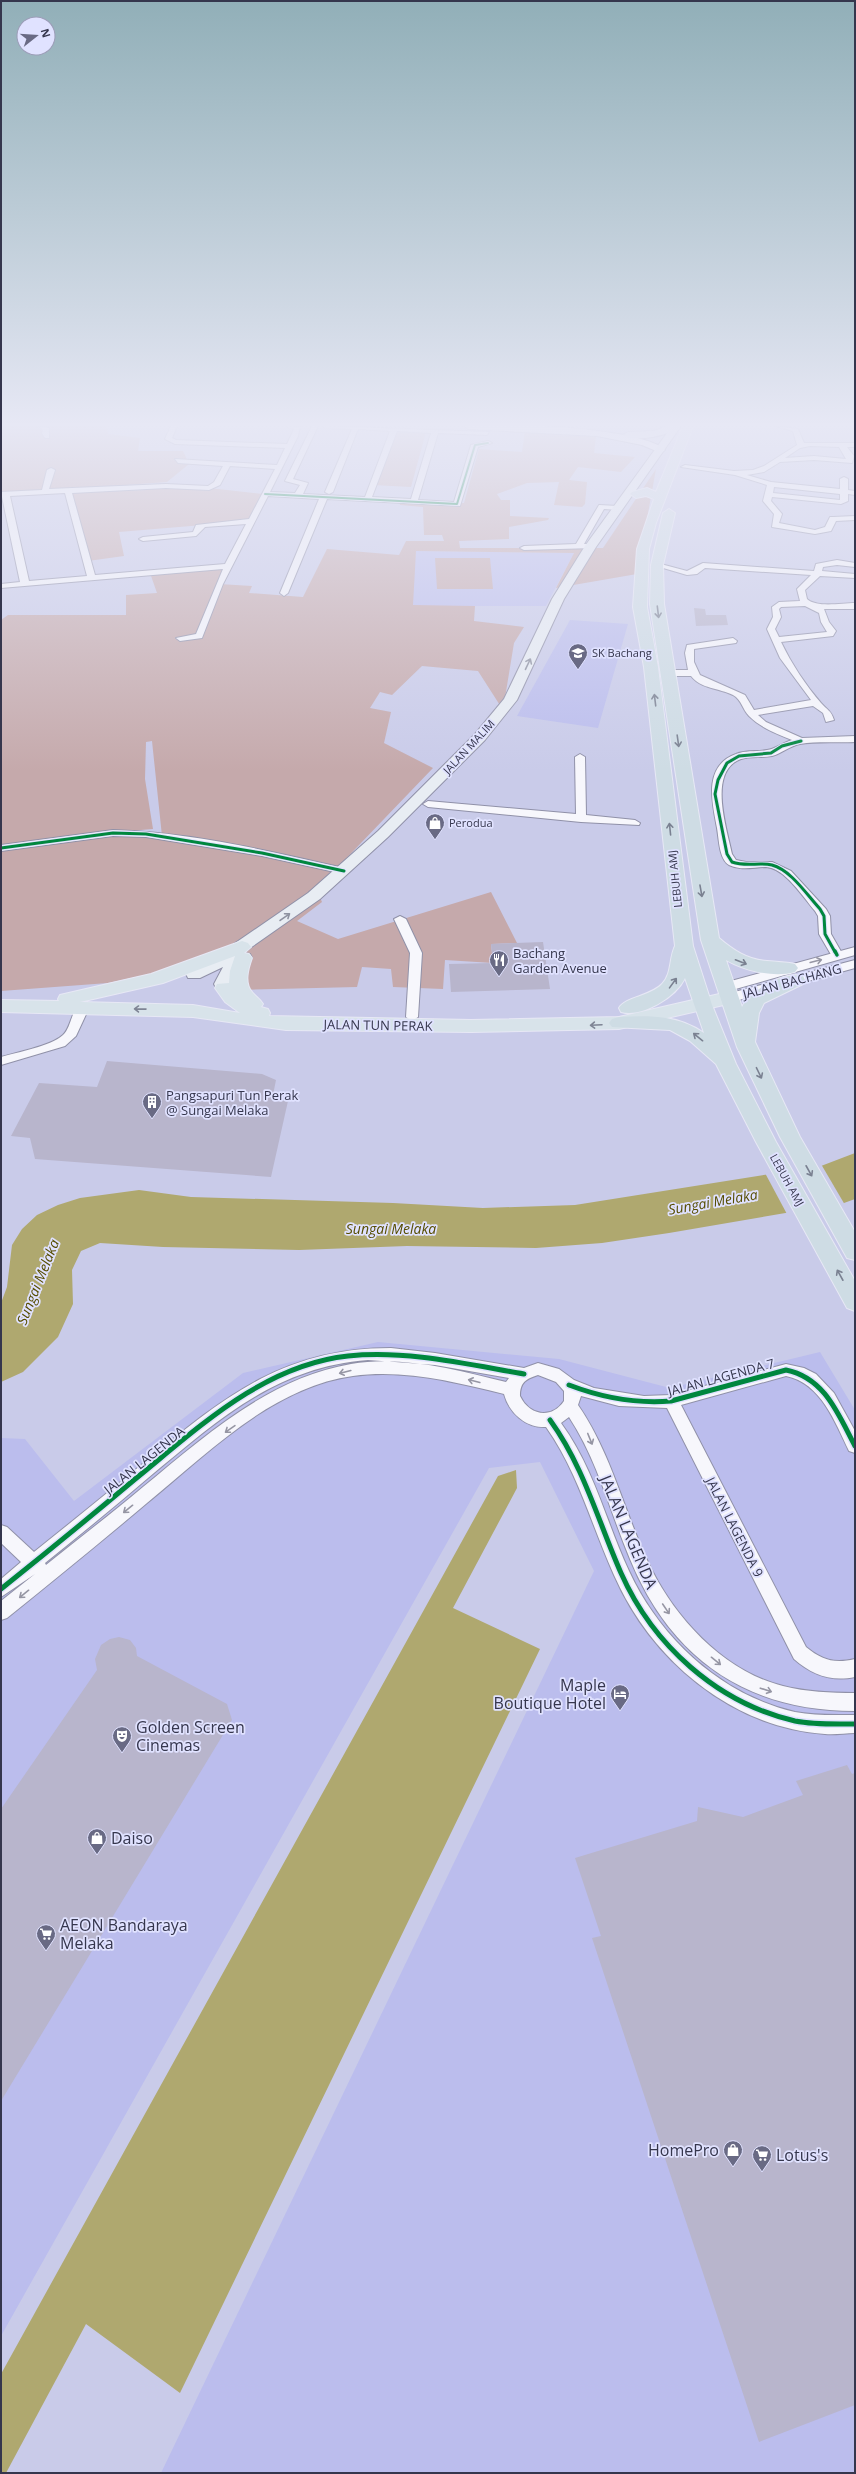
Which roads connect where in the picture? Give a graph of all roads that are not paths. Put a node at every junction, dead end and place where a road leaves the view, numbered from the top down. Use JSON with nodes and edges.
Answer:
{"nodes":[{"id":1,"x":15,"y":541,"type":"edge"},
{"id":2,"x":82,"y":541,"type":"edge"},
{"id":3,"x":240,"y":541,"type":"edge"},
{"id":4,"x":306,"y":541,"type":"edge"},
{"id":5,"x":589,"y":541,"type":"edge"},
{"id":6,"x":607,"y":541,"type":"edge"},
{"id":7,"x":646,"y":541,"type":"edge"},
{"id":8,"x":662,"y":541,"type":"edge"},
{"id":9,"x":585,"y":546,"type":"junction"},
{"id":10,"x":524,"y":548,"type":"dead end"},
{"id":11,"x":656,"y":565,"type":"junction"},
{"id":12,"x":855,"y":565,"type":"edge"},
{"id":13,"x":227,"y":566,"type":"junction"},
{"id":14,"x":817,"y":574,"type":"junction"},
{"id":15,"x":855,"y":576,"type":"edge"},
{"id":16,"x":92,"y":578,"type":"junction"},
{"id":17,"x":583,"y":581,"type":"dead end"},
{"id":18,"x":26,"y":584,"type":"junction"},
{"id":19,"x":1,"y":586,"type":"edge"},
{"id":20,"x":284,"y":593,"type":"dead end"},
{"id":21,"x":806,"y":603,"type":"junction"},
{"id":22,"x":855,"y":606,"type":"edge"},
{"id":23,"x":818,"y":608,"type":"junction"},
{"id":24,"x":567,"y":609,"type":"dead end"},
{"id":25,"x":180,"y":638,"type":"dead end"},
{"id":26,"x":777,"y":640,"type":"junction"},
{"id":27,"x":733,"y":641,"type":"dead end"},
{"id":28,"x":668,"y":673,"type":"junction"},
{"id":29,"x":692,"y":673,"type":"junction"},
{"id":30,"x":815,"y":703,"type":"junction"},
{"id":31,"x":751,"y":713,"type":"junction"},
{"id":32,"x":829,"y":720,"type":"dead end"},
{"id":33,"x":855,"y":740,"type":"edge"},
{"id":34,"x":801,"y":741,"type":"junction"},
{"id":35,"x":580,"y":757,"type":"dead end"},
{"id":36,"x":428,"y":804,"type":"junction"},
{"id":37,"x":581,"y":819,"type":"junction"},
{"id":38,"x":635,"y":823,"type":"dead end"},
{"id":39,"x":1,"y":848,"type":"edge"},
{"id":40,"x":344,"y":871,"type":"junction"},
{"id":41,"x":400,"y":919,"type":"dead end"},
{"id":42,"x":710,"y":940,"type":"junction"},
{"id":43,"x":684,"y":946,"type":"junction"},
{"id":44,"x":855,"y":951,"type":"edge"},
{"id":45,"x":242,"y":953,"type":"junction"},
{"id":46,"x":837,"y":955,"type":"junction"},
{"id":47,"x":855,"y":964,"type":"edge"},
{"id":48,"x":194,"y":974,"type":"junction"},
{"id":49,"x":792,"y":974,"type":"junction"},
{"id":50,"x":171,"y":983,"type":"junction"},
{"id":51,"x":223,"y":986,"type":"junction"},
{"id":52,"x":726,"y":992,"type":"junction"},
{"id":53,"x":701,"y":1000,"type":"junction"},
{"id":54,"x":6,"y":1006,"type":"edge"},
{"id":55,"x":53,"y":1007,"type":"junction"},
{"id":56,"x":83,"y":1008,"type":"junction"},
{"id":57,"x":193,"y":1011,"type":"junction"},
{"id":58,"x":289,"y":1016,"type":"junction"},
{"id":59,"x":623,"y":1016,"type":"junction"},
{"id":60,"x":412,"y":1017,"type":"junction"},
{"id":61,"x":747,"y":1047,"type":"junction"},
{"id":62,"x":1,"y":1061,"type":"edge"},
{"id":63,"x":726,"y":1064,"type":"junction"},
{"id":64,"x":852,"y":1246,"type":"edge"},
{"id":65,"x":855,"y":1302,"type":"edge"},
{"id":66,"x":524,"y":1374,"type":"junction"},
{"id":67,"x":569,"y":1385,"type":"junction"},
{"id":68,"x":512,"y":1390,"type":"junction"},
{"id":69,"x":671,"y":1402,"type":"junction"},
{"id":70,"x":570,"y":1406,"type":"junction"},
{"id":71,"x":550,"y":1420,"type":"junction"},
{"id":72,"x":855,"y":1446,"type":"edge"},
{"id":73,"x":4,"y":1540,"type":"edge"},
{"id":74,"x":33,"y":1563,"type":"junction"},
{"id":75,"x":46,"y":1575,"type":"junction"},
{"id":76,"x":1,"y":1589,"type":"edge"},
{"id":77,"x":1,"y":1612,"type":"edge"},
{"id":78,"x":855,"y":1668,"type":"edge"},
{"id":79,"x":855,"y":1702,"type":"edge"},
{"id":80,"x":855,"y":1724,"type":"edge"}],
"edges":[{"from":1,"to":18,"type":"street"},
{"from":2,"to":16,"type":"street"},
{"from":3,"to":13,"type":"street"},
{"from":4,"to":20,"type":"street"},
{"from":5,"to":9,"type":"main road","name":"JALAN MALIM"},
{"from":6,"to":17,"type":"main road","name":"JALAN MALIM"},
{"from":43,"to":7,"type":"highway","name":"LEBUH AMJ","one_way":true},
{"from":8,"to":11,"type":"highway","name":"LEBUH AMJ"},
{"from":9,"to":10,"type":"street"},
{"from":40,"to":9,"type":"main road","name":"JALAN MALIM","one_way":true},
{"from":11,"to":14,"type":"street"},
{"from":11,"to":28,"type":"highway","name":"LEBUH AMJ","one_way":true},
{"from":12,"to":14,"type":"street"},
{"from":13,"to":16,"type":"street"},
{"from":13,"to":25,"type":"street"},
{"from":14,"to":15,"type":"street"},
{"from":14,"to":21,"type":"street"},
{"from":16,"to":18,"type":"street"},
{"from":18,"to":19,"type":"street"},
{"from":21,"to":23,"type":"street"},
{"from":21,"to":26,"type":"street"},
{"from":22,"to":23,"type":"street"},
{"from":23,"to":26,"type":"street"},
{"from":24,"to":36,"type":"main road","name":"JALAN MALIM"},
{"from":26,"to":30,"type":"street"},
{"from":27,"to":29,"type":"street"},
{"from":28,"to":29,"type":"street"},
{"from":28,"to":42,"type":"highway","name":"LEBUH AMJ","one_way":true},
{"from":29,"to":31,"type":"street"},
{"from":30,"to":31,"type":"street"},
{"from":30,"to":32,"type":"street"},
{"from":31,"to":34,"type":"street"},
{"from":33,"to":34,"type":"street"},
{"from":34,"to":46,"type":"street"},
{"from":35,"to":37,"type":"street"},
{"from":36,"to":37,"type":"street"},
{"from":36,"to":45,"type":"main road","name":"JALAN MALIM"},
{"from":37,"to":38,"type":"street"},
{"from":39,"to":40,"type":"street"},
{"from":45,"to":40,"type":"main road","name":"JALAN MALIM","one_way":true},
{"from":41,"to":60,"type":"street"},
{"from":42,"to":49,"type":"highway","one_way":true},
{"from":42,"to":52,"type":"highway","name":"LEBUH AMJ"},
{"from":43,"to":53,"type":"highway","name":"LEBUH AMJ"},
{"from":59,"to":43,"type":"highway","one_way":true},
{"from":44,"to":46,"type":"street","name":"JALAN BACHANG"},
{"from":45,"to":48,"type":"main road","name":"JALAN MALIM"},
{"from":45,"to":51,"type":"main road","name":"JALAN MALIM"},
{"from":45,"to":54,"type":"main road"},
{"from":45,"to":58,"type":"main road"},
{"from":49,"to":46,"type":"street","name":"JALAN BACHANG","one_way":true},
{"from":47,"to":49,"type":"street","name":"JALAN BACHANG"},
{"from":48,"to":50,"type":"main road"},
{"from":48,"to":51,"type":"main road"},
{"from":49,"to":52,"type":"street","name":"JALAN BACHANG"},
{"from":49,"to":61,"type":"highway"},
{"from":50,"to":55,"type":"main road","name":"JALAN TUN PERAK"},
{"from":50,"to":57,"type":"main road"},
{"from":51,"to":57,"type":"main road"},
{"from":51,"to":58,"type":"main road","name":"JALAN TUN PERAK"},
{"from":52,"to":53,"type":"main road","name":"JALAN TUN PERAK"},
{"from":52,"to":61,"type":"highway","name":"LEBUH AMJ"},
{"from":53,"to":59,"type":"main road","name":"JALAN TUN PERAK"},
{"from":53,"to":63,"type":"highway","name":"LEBUH AMJ"},
{"from":54,"to":55,"type":"main road","name":"JALAN TUN PERAK"},
{"from":55,"to":56,"type":"main road","name":"JALAN TUN PERAK"},
{"from":57,"to":56,"type":"main road","name":"JALAN TUN PERAK","one_way":true},
{"from":56,"to":62,"type":"street"},
{"from":59,"to":57,"type":"main road","name":"JALAN TUN PERAK","one_way":true},
{"from":58,"to":60,"type":"main road","name":"JALAN TUN PERAK"},
{"from":59,"to":60,"type":"main road","name":"JALAN TUN PERAK"},
{"from":63,"to":59,"type":"highway","one_way":true},
{"from":61,"to":64,"type":"highway","name":"LEBUH AMJ","one_way":true},
{"from":65,"to":63,"type":"highway","name":"LEBUH AMJ","one_way":true},
{"from":66,"to":67,"type":"street"},
{"from":66,"to":68,"type":"street"},
{"from":66,"to":74,"type":"street","name":"JALAN LAGENDA"},
{"from":67,"to":69,"type":"street","name":"JALAN LAGENDA 7"},
{"from":67,"to":70,"type":"street"},
{"from":68,"to":71,"type":"street"},
{"from":68,"to":75,"type":"street","one_way":true},
{"from":69,"to":72,"type":"street","name":"JALAN LAGENDA 7"},
{"from":69,"to":78,"type":"street","name":"JALAN LAGENDA 9"},
{"from":70,"to":71,"type":"street"},
{"from":70,"to":79,"type":"street","name":"JALAN LAGENDA","one_way":true},
{"from":71,"to":80,"type":"street","name":"JALAN LAGENDA"},
{"from":73,"to":74,"type":"street"},
{"from":74,"to":75,"type":"street"},
{"from":74,"to":76,"type":"street","name":"JALAN LAGENDA"},
{"from":75,"to":77,"type":"street","one_way":true}]}
